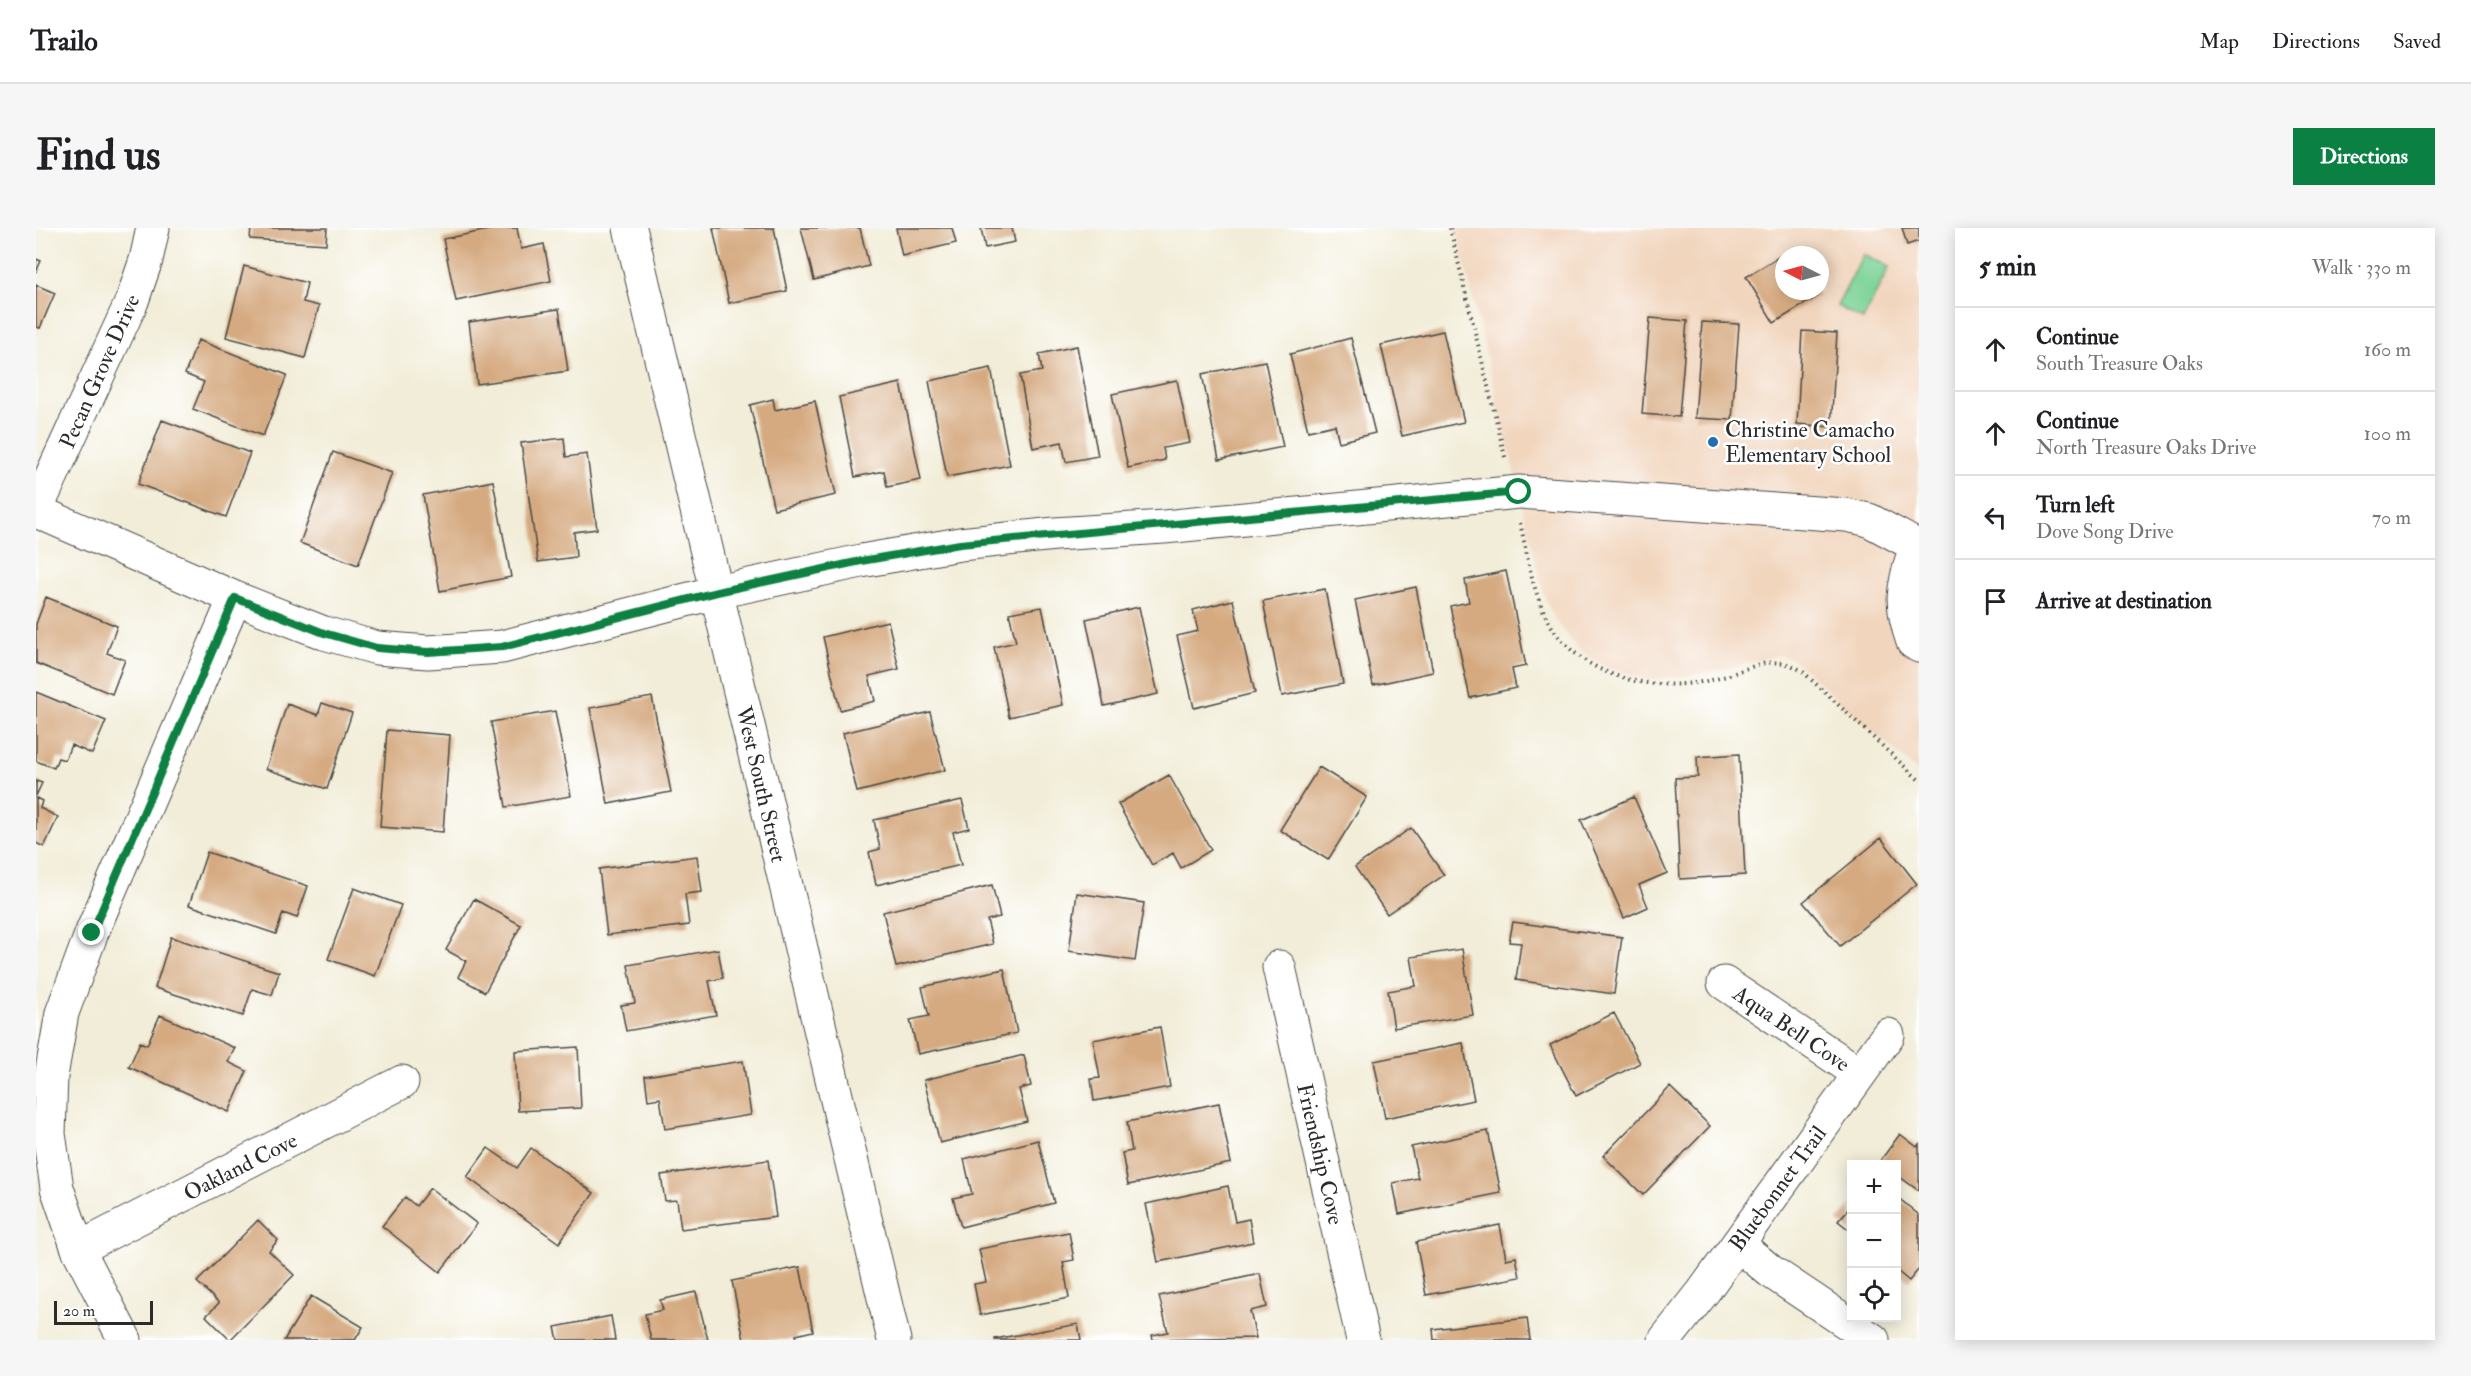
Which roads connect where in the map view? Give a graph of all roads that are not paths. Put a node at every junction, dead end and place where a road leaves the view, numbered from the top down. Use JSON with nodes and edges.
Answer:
{"nodes":[{"id":1,"x":153,"y":228,"type":"edge"},
{"id":2,"x":630,"y":228,"type":"edge"},
{"id":3,"x":36,"y":510,"type":"edge"},
{"id":4,"x":1917,"y":546,"type":"edge"},
{"id":5,"x":717,"y":592,"type":"junction"},
{"id":6,"x":235,"y":598,"type":"junction"},
{"id":7,"x":1919,"y":646,"type":"edge"},
{"id":8,"x":1279,"y":967,"type":"dead end"},
{"id":9,"x":1724,"y":983,"type":"dead end"},
{"id":10,"x":1888,"y":1035,"type":"dead end"},
{"id":11,"x":1860,"y":1074,"type":"junction"},
{"id":12,"x":402,"y":1082,"type":"dead end"},
{"id":13,"x":1738,"y":1244,"type":"junction"},
{"id":14,"x":78,"y":1250,"type":"junction"},
{"id":15,"x":125,"y":1340,"type":"edge"},
{"id":16,"x":894,"y":1340,"type":"edge"},
{"id":17,"x":1363,"y":1340,"type":"edge"},
{"id":18,"x":1665,"y":1340,"type":"edge"},
{"id":19,"x":1874,"y":1340,"type":"edge"}],
"edges":[{"from":1,"to":3,"type":"street","name":"Pecan Grove Drive"},
{"from":2,"to":5,"type":"street","name":"West South Street"},
{"from":3,"to":6,"type":"street"},
{"from":4,"to":5,"type":"street"},
{"from":4,"to":7,"type":"street"},
{"from":5,"to":6,"type":"street"},
{"from":5,"to":16,"type":"street","name":"West South Street"},
{"from":6,"to":14,"type":"street"},
{"from":8,"to":17,"type":"street","name":"Friendship Cove"},
{"from":9,"to":11,"type":"street","name":"Aqua Bell Cove"},
{"from":10,"to":11,"type":"street","name":"Bluebonnet Trail"},
{"from":11,"to":13,"type":"street","name":"Bluebonnet Trail"},
{"from":12,"to":14,"type":"street","name":"Oakland Cove"},
{"from":13,"to":18,"type":"street","name":"Bluebonnet Trail"},
{"from":13,"to":19,"type":"street"},
{"from":14,"to":15,"type":"street"}]}
